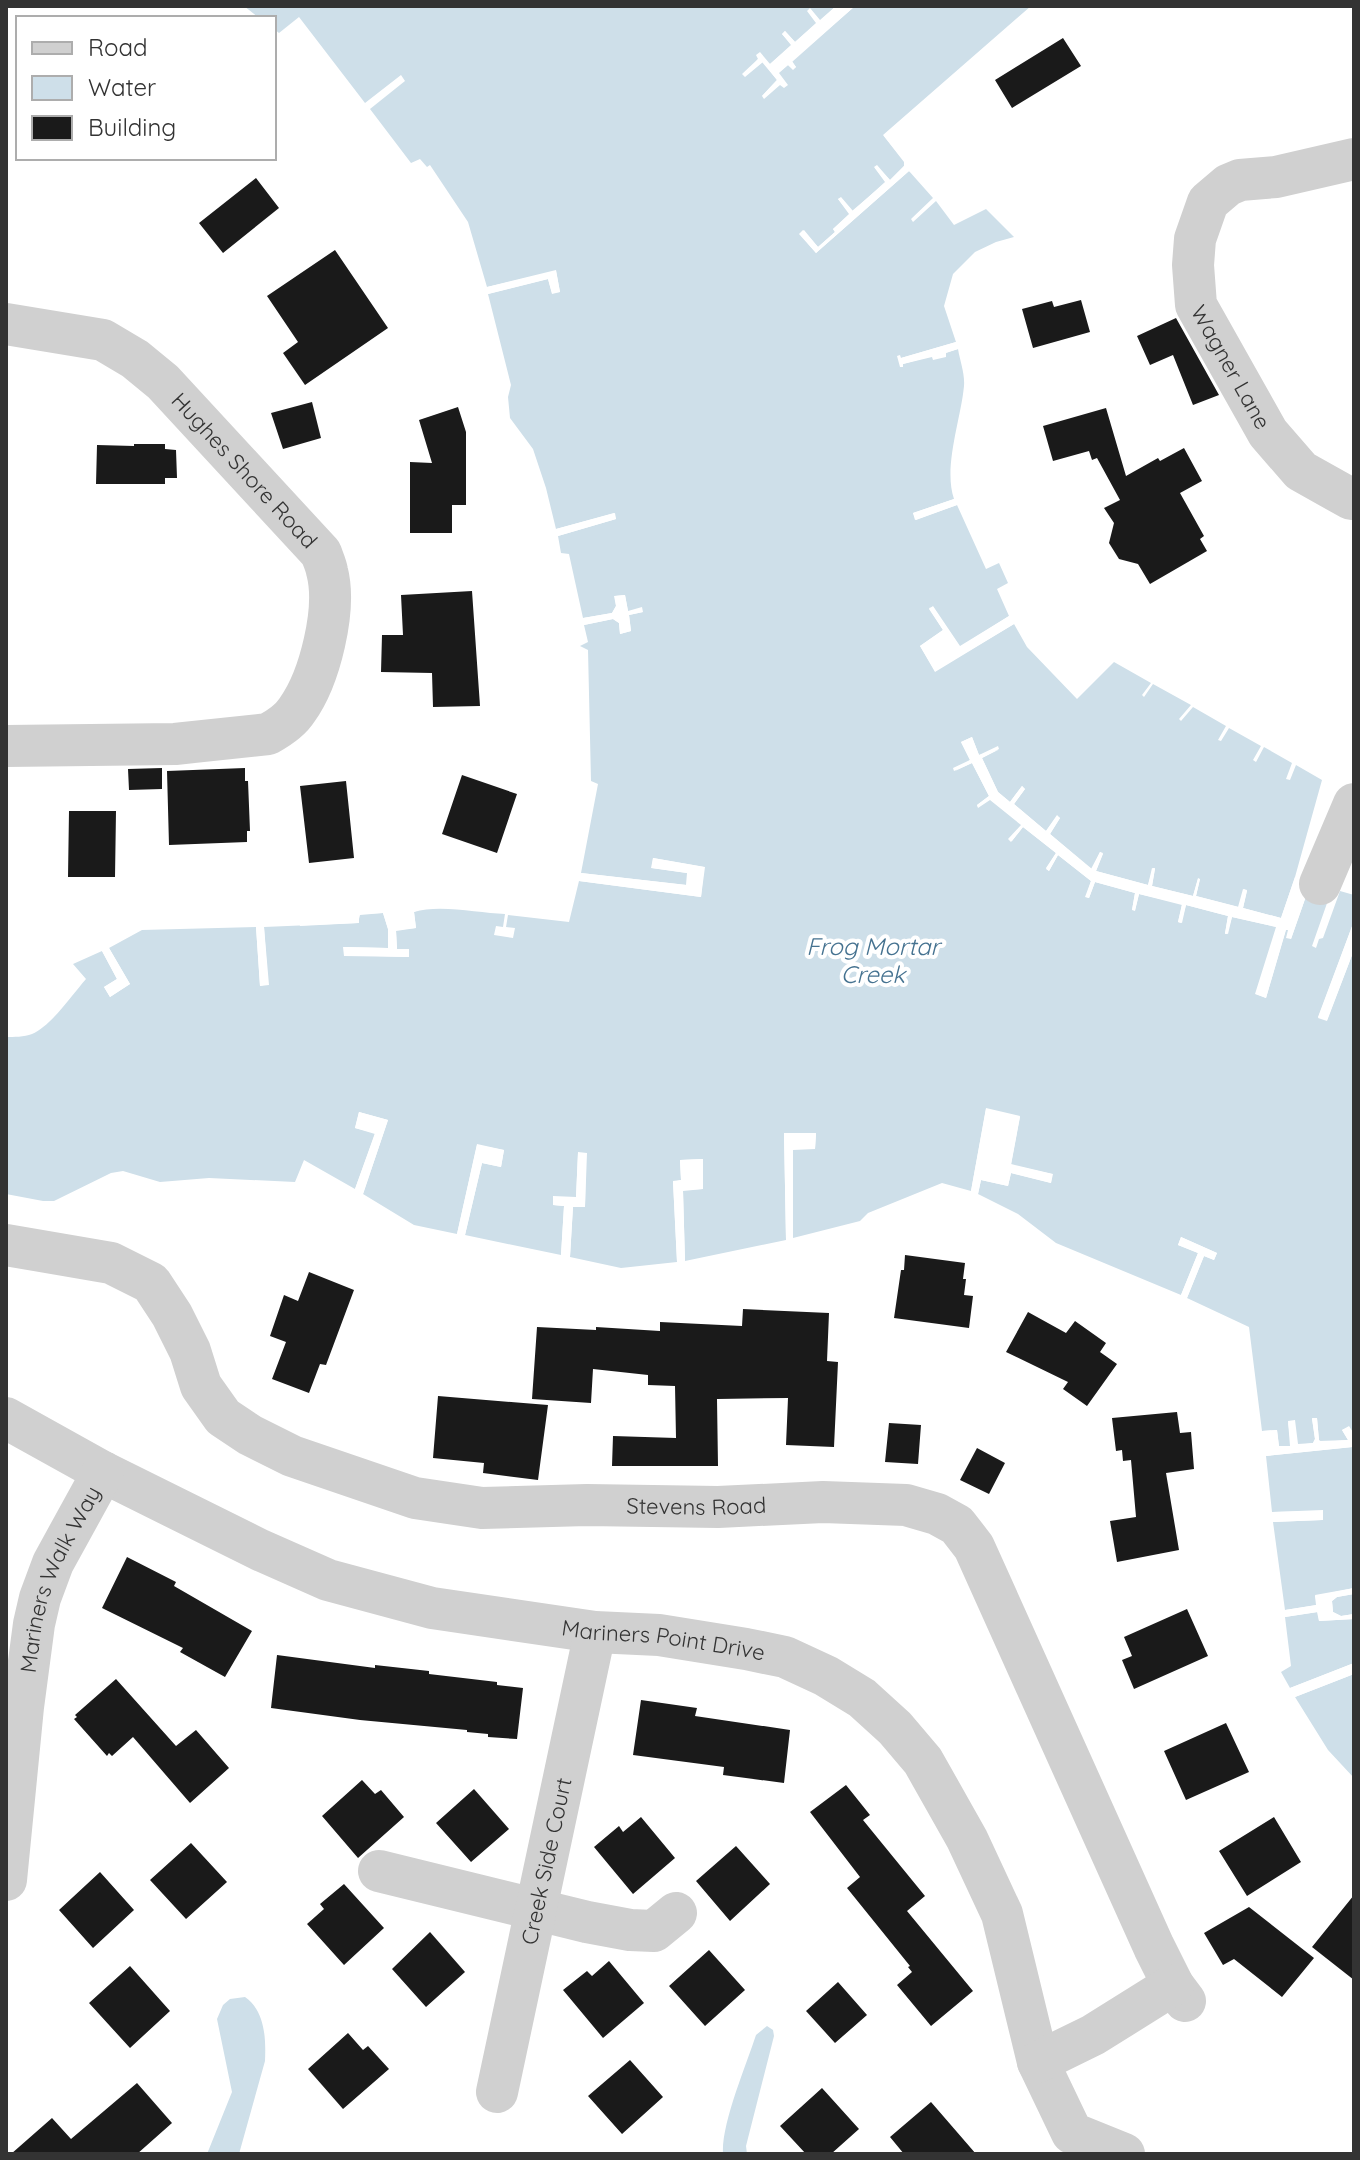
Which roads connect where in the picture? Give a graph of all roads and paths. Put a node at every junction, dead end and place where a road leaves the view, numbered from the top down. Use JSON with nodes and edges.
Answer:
{"nodes":[{"id":1,"x":1354,"y":159,"type":"edge"},
{"id":2,"x":6,"y":324,"type":"edge"},
{"id":3,"x":1354,"y":499,"type":"edge"},
{"id":4,"x":6,"y":746,"type":"edge"},
{"id":5,"x":1354,"y":804,"type":"edge"},
{"id":6,"x":1320,"y":884,"type":"dead end"},
{"id":7,"x":6,"y":1245,"type":"edge"},
{"id":8,"x":6,"y":1418,"type":"edge"},
{"id":9,"x":103,"y":1472,"type":"junction"},
{"id":10,"x":595,"y":1632,"type":"junction"},
{"id":11,"x":379,"y":1871,"type":"dead end"},
{"id":12,"x":6,"y":1880,"type":"edge"},
{"id":13,"x":537,"y":1909,"type":"junction"},
{"id":14,"x":676,"y":1913,"type":"dead end"},
{"id":15,"x":1038,"y":2062,"type":"junction"},
{"id":16,"x":497,"y":2092,"type":"dead end"},
{"id":17,"x":1124,"y":2154,"type":"edge"}],
"edges":[{"from":1,"to":3,"type":"street","name":"Wagner Lane"},
{"from":2,"to":4,"type":"street","name":"Hughes Shore Road"},
{"from":5,"to":6,"type":"street"},
{"from":7,"to":15,"type":"street","name":"Stevens Road"},
{"from":8,"to":9,"type":"street","name":"Mariners Point Drive"},
{"from":9,"to":10,"type":"street","name":"Mariners Point Drive"},
{"from":9,"to":12,"type":"street","name":"Mariners Walk Way"},
{"from":10,"to":13,"type":"street","name":"Creek Side Court"},
{"from":10,"to":15,"type":"street","name":"Mariners Point Drive"},
{"from":11,"to":13,"type":"street"},
{"from":13,"to":14,"type":"street"},
{"from":13,"to":16,"type":"street","name":"Creek Side Court"},
{"from":15,"to":17,"type":"street","name":"Mariners Point Drive"}]}
